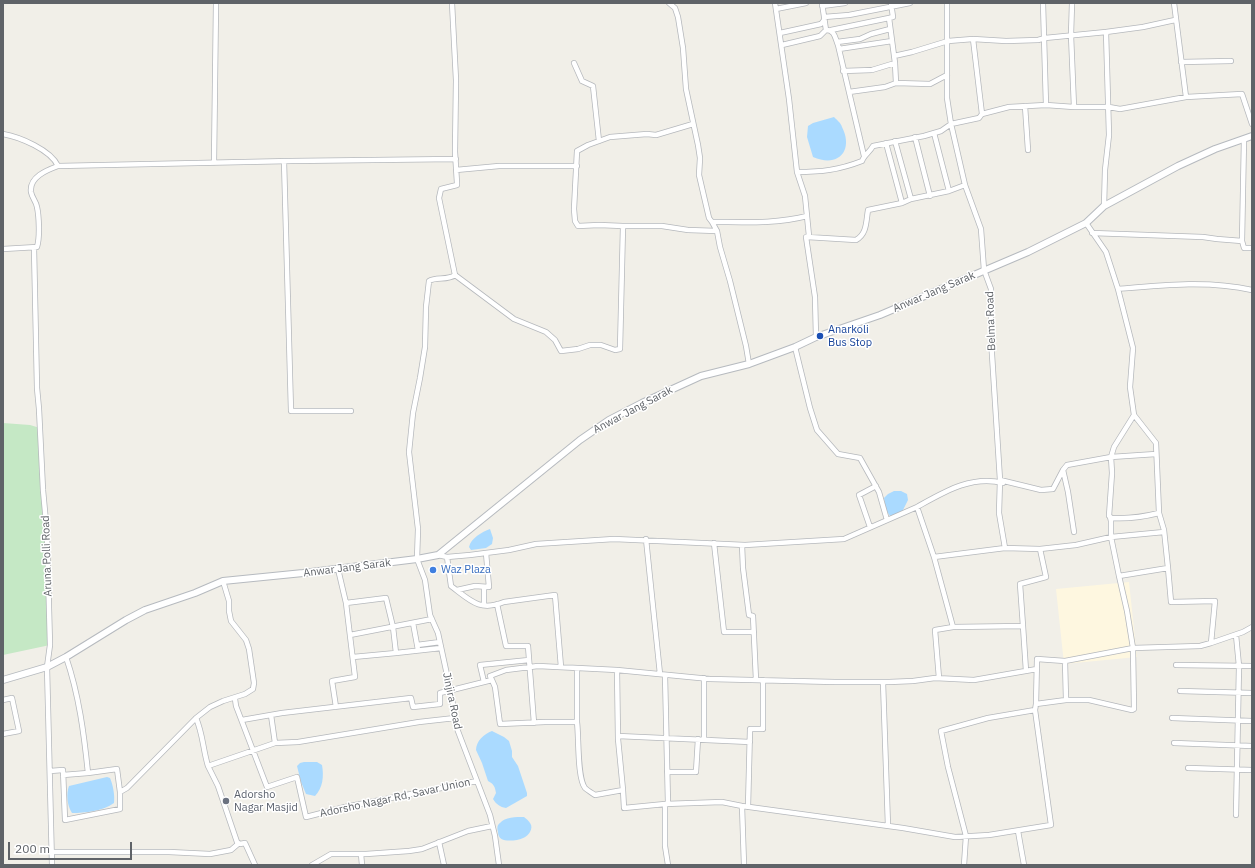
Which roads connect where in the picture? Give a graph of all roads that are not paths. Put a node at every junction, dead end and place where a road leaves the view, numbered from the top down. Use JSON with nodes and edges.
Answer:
{"nodes":[{"id":1,"x":216,"y":3,"type":"edge"},
{"id":2,"x":452,"y":3,"type":"edge"},
{"id":3,"x":668,"y":3,"type":"edge"},
{"id":4,"x":775,"y":3,"type":"edge"},
{"id":5,"x":806,"y":3,"type":"edge"},
{"id":6,"x":845,"y":3,"type":"edge"},
{"id":7,"x":910,"y":3,"type":"edge"},
{"id":8,"x":947,"y":3,"type":"edge"},
{"id":9,"x":1043,"y":3,"type":"edge"},
{"id":10,"x":1072,"y":3,"type":"edge"},
{"id":11,"x":1174,"y":3,"type":"edge"},
{"id":12,"x":822,"y":5,"type":"edge"},
{"id":13,"x":891,"y":5,"type":"edge"},
{"id":14,"x":776,"y":10,"type":"junction"},
{"id":15,"x":889,"y":18,"type":"junction"},
{"id":16,"x":824,"y":19,"type":"junction"},
{"id":17,"x":1175,"y":20,"type":"junction"},
{"id":18,"x":829,"y":30,"type":"junction"},
{"id":19,"x":890,"y":30,"type":"junction"},
{"id":20,"x":1106,"y":32,"type":"junction"},
{"id":21,"x":780,"y":33,"type":"junction"},
{"id":22,"x":1071,"y":35,"type":"junction"},
{"id":23,"x":1045,"y":38,"type":"junction"},
{"id":24,"x":974,"y":39,"type":"junction"},
{"id":25,"x":892,"y":41,"type":"junction"},
{"id":26,"x":948,"y":41,"type":"junction"},
{"id":27,"x":837,"y":42,"type":"junction"},
{"id":28,"x":782,"y":45,"type":"junction"},
{"id":29,"x":839,"y":49,"type":"junction"},
{"id":30,"x":894,"y":56,"type":"junction"},
{"id":31,"x":1231,"y":61,"type":"dead end"},
{"id":32,"x":1181,"y":62,"type":"junction"},
{"id":33,"x":895,"y":63,"type":"junction"},
{"id":34,"x":574,"y":64,"type":"dead end"},
{"id":35,"x":843,"y":71,"type":"junction"},
{"id":36,"x":947,"y":76,"type":"junction"},
{"id":37,"x":896,"y":83,"type":"junction"},
{"id":38,"x":849,"y":92,"type":"junction"},
{"id":39,"x":1186,"y":97,"type":"junction"},
{"id":40,"x":1046,"y":105,"type":"junction"},
{"id":41,"x":1026,"y":106,"type":"junction"},
{"id":42,"x":1074,"y":107,"type":"junction"},
{"id":43,"x":1109,"y":107,"type":"junction"},
{"id":44,"x":982,"y":114,"type":"junction"},
{"id":45,"x":694,"y":124,"type":"junction"},
{"id":46,"x":951,"y":124,"type":"junction"},
{"id":47,"x":1252,"y":124,"type":"edge"},
{"id":48,"x":934,"y":133,"type":"junction"},
{"id":49,"x":3,"y":134,"type":"edge"},
{"id":50,"x":1252,"y":136,"type":"edge"},
{"id":51,"x":915,"y":138,"type":"junction"},
{"id":52,"x":1244,"y":139,"type":"junction"},
{"id":53,"x":599,"y":141,"type":"junction"},
{"id":54,"x":895,"y":141,"type":"junction"},
{"id":55,"x":886,"y":143,"type":"junction"},
{"id":56,"x":1028,"y":150,"type":"dead end"},
{"id":57,"x":864,"y":156,"type":"junction"},
{"id":58,"x":456,"y":159,"type":"junction"},
{"id":59,"x":284,"y":161,"type":"junction"},
{"id":60,"x":214,"y":163,"type":"junction"},
{"id":61,"x":58,"y":166,"type":"junction"},
{"id":62,"x":577,"y":166,"type":"junction"},
{"id":63,"x":456,"y":170,"type":"junction"},
{"id":64,"x":796,"y":172,"type":"junction"},
{"id":65,"x":966,"y":185,"type":"junction"},
{"id":66,"x":949,"y":191,"type":"junction"},
{"id":67,"x":930,"y":196,"type":"junction"},
{"id":68,"x":911,"y":199,"type":"junction"},
{"id":69,"x":902,"y":203,"type":"junction"},
{"id":70,"x":1104,"y":206,"type":"junction"},
{"id":71,"x":807,"y":216,"type":"junction"},
{"id":72,"x":712,"y":222,"type":"junction"},
{"id":73,"x":1086,"y":223,"type":"junction"},
{"id":74,"x":622,"y":226,"type":"junction"},
{"id":75,"x":717,"y":231,"type":"junction"},
{"id":76,"x":1092,"y":233,"type":"junction"},
{"id":77,"x":806,"y":237,"type":"junction"},
{"id":78,"x":1242,"y":241,"type":"junction"},
{"id":79,"x":34,"y":248,"type":"junction"},
{"id":80,"x":1252,"y":248,"type":"edge"},
{"id":81,"x":3,"y":249,"type":"edge"},
{"id":82,"x":984,"y":270,"type":"junction"},
{"id":83,"x":455,"y":275,"type":"junction"},
{"id":84,"x":1118,"y":289,"type":"junction"},
{"id":85,"x":1252,"y":290,"type":"edge"},
{"id":86,"x":816,"y":337,"type":"junction"},
{"id":87,"x":795,"y":347,"type":"junction"},
{"id":88,"x":749,"y":364,"type":"junction"},
{"id":89,"x":351,"y":411,"type":"dead end"},
{"id":90,"x":1134,"y":415,"type":"junction"},
{"id":91,"x":1156,"y":454,"type":"junction"},
{"id":92,"x":1111,"y":457,"type":"junction"},
{"id":93,"x":1063,"y":470,"type":"junction"},
{"id":94,"x":1000,"y":480,"type":"junction"},
{"id":95,"x":876,"y":486,"type":"junction"},
{"id":96,"x":917,"y":507,"type":"junction"},
{"id":97,"x":1159,"y":513,"type":"junction"},
{"id":98,"x":1109,"y":516,"type":"junction"},
{"id":99,"x":887,"y":520,"type":"junction"},
{"id":100,"x":870,"y":527,"type":"junction"},
{"id":101,"x":1074,"y":532,"type":"dead end"},
{"id":102,"x":1164,"y":532,"type":"junction"},
{"id":103,"x":1111,"y":537,"type":"junction"},
{"id":104,"x":646,"y":540,"type":"junction"},
{"id":105,"x":714,"y":543,"type":"junction"},
{"id":106,"x":742,"y":545,"type":"junction"},
{"id":107,"x":1004,"y":548,"type":"junction"},
{"id":108,"x":1040,"y":548,"type":"junction"},
{"id":109,"x":486,"y":553,"type":"junction"},
{"id":110,"x":438,"y":555,"type":"junction"},
{"id":111,"x":934,"y":556,"type":"junction"},
{"id":112,"x":448,"y":557,"type":"junction"},
{"id":113,"x":418,"y":559,"type":"junction"},
{"id":114,"x":1168,"y":568,"type":"junction"},
{"id":115,"x":338,"y":569,"type":"junction"},
{"id":116,"x":1119,"y":576,"type":"junction"},
{"id":117,"x":223,"y":581,"type":"junction"},
{"id":118,"x":484,"y":587,"type":"junction"},
{"id":119,"x":457,"y":590,"type":"junction"},
{"id":120,"x":346,"y":603,"type":"junction"},
{"id":121,"x":497,"y":604,"type":"junction"},
{"id":122,"x":484,"y":605,"type":"junction"},
{"id":123,"x":432,"y":619,"type":"junction"},
{"id":124,"x":413,"y":623,"type":"junction"},
{"id":125,"x":1023,"y":626,"type":"junction"},
{"id":126,"x":393,"y":627,"type":"junction"},
{"id":127,"x":953,"y":627,"type":"junction"},
{"id":128,"x":1252,"y":627,"type":"edge"},
{"id":129,"x":754,"y":632,"type":"junction"},
{"id":130,"x":350,"y":635,"type":"junction"},
{"id":131,"x":1236,"y":635,"type":"junction"},
{"id":132,"x":440,"y":642,"type":"junction"},
{"id":133,"x":1211,"y":643,"type":"junction"},
{"id":134,"x":417,"y":645,"type":"junction"},
{"id":135,"x":441,"y":648,"type":"junction"},
{"id":136,"x":1133,"y":648,"type":"junction"},
{"id":137,"x":418,"y":650,"type":"junction"},
{"id":138,"x":396,"y":653,"type":"junction"},
{"id":139,"x":353,"y":657,"type":"junction"},
{"id":140,"x":66,"y":658,"type":"junction"},
{"id":141,"x":529,"y":660,"type":"junction"},
{"id":142,"x":1065,"y":661,"type":"junction"},
{"id":143,"x":1176,"y":665,"type":"dead end"},
{"id":144,"x":1239,"y":666,"type":"junction"},
{"id":145,"x":1252,"y":666,"type":"edge"},
{"id":146,"x":47,"y":667,"type":"junction"},
{"id":147,"x":529,"y":667,"type":"junction"},
{"id":148,"x":561,"y":667,"type":"junction"},
{"id":149,"x":576,"y":668,"type":"junction"},
{"id":150,"x":1037,"y":669,"type":"junction"},
{"id":151,"x":617,"y":670,"type":"junction"},
{"id":152,"x":1026,"y":671,"type":"junction"},
{"id":153,"x":662,"y":674,"type":"junction"},
{"id":154,"x":704,"y":678,"type":"junction"},
{"id":155,"x":939,"y":678,"type":"junction"},
{"id":156,"x":3,"y":680,"type":"edge"},
{"id":157,"x":492,"y":680,"type":"junction"},
{"id":158,"x":756,"y":680,"type":"junction"},
{"id":159,"x":763,"y":680,"type":"junction"},
{"id":160,"x":484,"y":682,"type":"junction"},
{"id":161,"x":883,"y":682,"type":"junction"},
{"id":162,"x":450,"y":691,"type":"junction"},
{"id":163,"x":1180,"y":691,"type":"dead end"},
{"id":164,"x":1239,"y":693,"type":"junction"},
{"id":165,"x":1252,"y":693,"type":"edge"},
{"id":166,"x":235,"y":699,"type":"junction"},
{"id":167,"x":3,"y":700,"type":"edge"},
{"id":168,"x":1066,"y":700,"type":"junction"},
{"id":169,"x":1036,"y":704,"type":"junction"},
{"id":170,"x":336,"y":707,"type":"junction"},
{"id":171,"x":1035,"y":710,"type":"junction"},
{"id":172,"x":271,"y":714,"type":"junction"},
{"id":173,"x":196,"y":718,"type":"junction"},
{"id":174,"x":455,"y":718,"type":"junction"},
{"id":175,"x":1172,"y":718,"type":"dead end"},
{"id":176,"x":242,"y":720,"type":"junction"},
{"id":177,"x":1238,"y":720,"type":"junction"},
{"id":178,"x":1252,"y":721,"type":"edge"},
{"id":179,"x":576,"y":722,"type":"junction"},
{"id":180,"x":534,"y":723,"type":"junction"},
{"id":181,"x":3,"y":734,"type":"edge"},
{"id":182,"x":618,"y":736,"type":"junction"},
{"id":183,"x":666,"y":738,"type":"junction"},
{"id":184,"x":698,"y":739,"type":"junction"},
{"id":185,"x":704,"y":740,"type":"junction"},
{"id":186,"x":750,"y":742,"type":"junction"},
{"id":187,"x":275,"y":743,"type":"junction"},
{"id":188,"x":1174,"y":743,"type":"dead end"},
{"id":189,"x":1238,"y":746,"type":"junction"},
{"id":190,"x":1252,"y":746,"type":"edge"},
{"id":191,"x":254,"y":750,"type":"junction"},
{"id":192,"x":208,"y":766,"type":"junction"},
{"id":193,"x":1188,"y":768,"type":"dead end"},
{"id":194,"x":1237,"y":770,"type":"junction"},
{"id":195,"x":1252,"y":770,"type":"edge"},
{"id":196,"x":50,"y":771,"type":"junction"},
{"id":197,"x":667,"y":772,"type":"junction"},
{"id":198,"x":88,"y":773,"type":"junction"},
{"id":199,"x":63,"y":776,"type":"junction"},
{"id":200,"x":477,"y":781,"type":"junction"},
{"id":201,"x":623,"y":790,"type":"junction"},
{"id":202,"x":120,"y":792,"type":"junction"},
{"id":203,"x":666,"y":804,"type":"junction"},
{"id":204,"x":742,"y":806,"type":"junction"},
{"id":205,"x":748,"y":807,"type":"junction"},
{"id":206,"x":1236,"y":815,"type":"dead end"},
{"id":207,"x":492,"y":826,"type":"junction"},
{"id":208,"x":888,"y":826,"type":"junction"},
{"id":209,"x":1018,"y":830,"type":"junction"},
{"id":210,"x":966,"y":836,"type":"junction"},
{"id":211,"x":439,"y":842,"type":"junction"},
{"id":212,"x":238,"y":844,"type":"junction"},
{"id":213,"x":53,"y":852,"type":"junction"},
{"id":214,"x":361,"y":854,"type":"junction"},
{"id":215,"x":52,"y":865,"type":"edge"},
{"id":216,"x":255,"y":865,"type":"edge"},
{"id":217,"x":312,"y":865,"type":"edge"},
{"id":218,"x":362,"y":865,"type":"edge"},
{"id":219,"x":444,"y":865,"type":"edge"},
{"id":220,"x":499,"y":865,"type":"edge"},
{"id":221,"x":668,"y":865,"type":"edge"},
{"id":222,"x":744,"y":865,"type":"edge"},
{"id":223,"x":964,"y":865,"type":"edge"},
{"id":224,"x":1024,"y":865,"type":"edge"}],
"edges":[{"from":1,"to":60,"type":"street"},
{"from":2,"to":58,"type":"street"},
{"from":3,"to":45,"type":"street"},
{"from":4,"to":14,"type":"street"},
{"from":5,"to":14,"type":"street"},
{"from":6,"to":12,"type":"street"},
{"from":7,"to":13,"type":"street"},
{"from":8,"to":26,"type":"street","name":"Belma Road"},
{"from":9,"to":23,"type":"street"},
{"from":10,"to":22,"type":"street"},
{"from":11,"to":17,"type":"street"},
{"from":12,"to":16,"type":"street"},
{"from":13,"to":15,"type":"street"},
{"from":13,"to":16,"type":"street"},
{"from":14,"to":21,"type":"street"},
{"from":15,"to":18,"type":"street"},
{"from":15,"to":19,"type":"street"},
{"from":16,"to":18,"type":"street"},
{"from":16,"to":21,"type":"street"},
{"from":17,"to":20,"type":"street"},
{"from":17,"to":32,"type":"street"},
{"from":18,"to":27,"type":"street"},
{"from":18,"to":28,"type":"street"},
{"from":19,"to":25,"type":"street"},
{"from":19,"to":27,"type":"street"},
{"from":20,"to":22,"type":"street"},
{"from":20,"to":43,"type":"street"},
{"from":21,"to":28,"type":"street"},
{"from":22,"to":23,"type":"street"},
{"from":22,"to":42,"type":"street"},
{"from":23,"to":24,"type":"street"},
{"from":23,"to":40,"type":"street"},
{"from":24,"to":26,"type":"street"},
{"from":24,"to":44,"type":"street"},
{"from":25,"to":29,"type":"street"},
{"from":25,"to":30,"type":"street"},
{"from":26,"to":30,"type":"street"},
{"from":26,"to":36,"type":"street","name":"Belma Road"},
{"from":27,"to":29,"type":"street"},
{"from":28,"to":64,"type":"street"},
{"from":29,"to":35,"type":"street"},
{"from":30,"to":33,"type":"street"},
{"from":31,"to":32,"type":"street"},
{"from":32,"to":39,"type":"street"},
{"from":33,"to":35,"type":"street"},
{"from":33,"to":37,"type":"street"},
{"from":34,"to":53,"type":"street"},
{"from":35,"to":38,"type":"street"},
{"from":36,"to":37,"type":"street"},
{"from":36,"to":46,"type":"street","name":"Belma Road"},
{"from":37,"to":38,"type":"street"},
{"from":38,"to":57,"type":"street"},
{"from":39,"to":43,"type":"street"},
{"from":39,"to":47,"type":"street"},
{"from":40,"to":41,"type":"street"},
{"from":40,"to":42,"type":"street"},
{"from":41,"to":44,"type":"street"},
{"from":41,"to":56,"type":"street"},
{"from":42,"to":43,"type":"street"},
{"from":43,"to":70,"type":"street"},
{"from":44,"to":46,"type":"street"},
{"from":45,"to":53,"type":"street"},
{"from":45,"to":72,"type":"street"},
{"from":46,"to":48,"type":"street"},
{"from":46,"to":65,"type":"street","name":"Belma Road"},
{"from":48,"to":51,"type":"street"},
{"from":48,"to":66,"type":"street"},
{"from":49,"to":61,"type":"street"},
{"from":50,"to":52,"type":"main road","name":"Anwar Jang Sarak"},
{"from":51,"to":54,"type":"street"},
{"from":51,"to":67,"type":"street"},
{"from":52,"to":70,"type":"main road","name":"Anwar Jang Sarak"},
{"from":52,"to":78,"type":"street"},
{"from":53,"to":62,"type":"street"},
{"from":54,"to":55,"type":"street"},
{"from":54,"to":68,"type":"street"},
{"from":55,"to":57,"type":"street"},
{"from":55,"to":69,"type":"street"},
{"from":57,"to":64,"type":"street"},
{"from":58,"to":59,"type":"street"},
{"from":58,"to":63,"type":"street"},
{"from":59,"to":60,"type":"street"},
{"from":59,"to":89,"type":"street"},
{"from":60,"to":61,"type":"street"},
{"from":61,"to":79,"type":"street","name":"Aruna Polli Road"},
{"from":62,"to":63,"type":"street"},
{"from":62,"to":74,"type":"street"},
{"from":63,"to":83,"type":"street"},
{"from":64,"to":71,"type":"street"},
{"from":65,"to":66,"type":"street"},
{"from":65,"to":82,"type":"street","name":"Belma Road"},
{"from":66,"to":67,"type":"street"},
{"from":67,"to":68,"type":"street"},
{"from":68,"to":69,"type":"street"},
{"from":69,"to":77,"type":"street"},
{"from":70,"to":73,"type":"main road","name":"Anwar Jang Sarak"},
{"from":71,"to":72,"type":"street"},
{"from":71,"to":77,"type":"street"},
{"from":72,"to":75,"type":"street"},
{"from":73,"to":76,"type":"street"},
{"from":73,"to":82,"type":"main road","name":"Anwar Jang Sarak"},
{"from":74,"to":75,"type":"street"},
{"from":74,"to":83,"type":"street"},
{"from":75,"to":88,"type":"street"},
{"from":76,"to":78,"type":"street"},
{"from":76,"to":84,"type":"street"},
{"from":77,"to":86,"type":"street"},
{"from":78,"to":80,"type":"street"},
{"from":79,"to":81,"type":"street"},
{"from":79,"to":146,"type":"street","name":"Aruna Polli Road"},
{"from":82,"to":86,"type":"main road","name":"Anwar Jang Sarak"},
{"from":82,"to":94,"type":"street","name":"Belma Road"},
{"from":83,"to":113,"type":"street","name":"Jinjira Road"},
{"from":84,"to":85,"type":"street"},
{"from":84,"to":90,"type":"street"},
{"from":86,"to":87,"type":"main road","name":"Anwar Jang Sarak"},
{"from":87,"to":88,"type":"main road","name":"Anwar Jang Sarak"},
{"from":87,"to":95,"type":"street"},
{"from":88,"to":110,"type":"main road","name":"Anwar Jang Sarak"},
{"from":90,"to":91,"type":"street"},
{"from":90,"to":92,"type":"street"},
{"from":91,"to":92,"type":"street"},
{"from":91,"to":97,"type":"street"},
{"from":92,"to":93,"type":"street"},
{"from":92,"to":98,"type":"street"},
{"from":93,"to":94,"type":"street"},
{"from":93,"to":101,"type":"street"},
{"from":94,"to":96,"type":"street"},
{"from":94,"to":107,"type":"street","name":"Belma Road"},
{"from":95,"to":99,"type":"street"},
{"from":95,"to":100,"type":"street"},
{"from":96,"to":99,"type":"street"},
{"from":96,"to":111,"type":"street"},
{"from":97,"to":98,"type":"street"},
{"from":97,"to":102,"type":"street"},
{"from":98,"to":103,"type":"street"},
{"from":99,"to":100,"type":"street"},
{"from":100,"to":106,"type":"street"},
{"from":102,"to":103,"type":"street"},
{"from":102,"to":114,"type":"street"},
{"from":103,"to":108,"type":"street"},
{"from":103,"to":116,"type":"street"},
{"from":104,"to":105,"type":"street"},
{"from":104,"to":109,"type":"street"},
{"from":104,"to":153,"type":"street"},
{"from":105,"to":106,"type":"street"},
{"from":105,"to":129,"type":"street"},
{"from":106,"to":129,"type":"street"},
{"from":107,"to":108,"type":"street"},
{"from":107,"to":111,"type":"street"},
{"from":108,"to":125,"type":"street"},
{"from":109,"to":112,"type":"street"},
{"from":109,"to":118,"type":"street"},
{"from":110,"to":112,"type":"street"},
{"from":110,"to":113,"type":"main road","name":"Anwar Jang Sarak"},
{"from":111,"to":127,"type":"street"},
{"from":112,"to":119,"type":"street"},
{"from":113,"to":115,"type":"main road","name":"Anwar Jang Sarak"},
{"from":113,"to":123,"type":"street","name":"Jinjira Road"},
{"from":114,"to":116,"type":"street"},
{"from":114,"to":133,"type":"street"},
{"from":115,"to":117,"type":"main road","name":"Anwar Jang Sarak"},
{"from":115,"to":120,"type":"street"},
{"from":116,"to":136,"type":"street"},
{"from":117,"to":140,"type":"main road","name":"Anwar Jang Sarak"},
{"from":117,"to":166,"type":"street"},
{"from":118,"to":119,"type":"street"},
{"from":118,"to":122,"type":"street"},
{"from":119,"to":122,"type":"street"},
{"from":120,"to":126,"type":"street"},
{"from":120,"to":130,"type":"street"},
{"from":121,"to":122,"type":"street"},
{"from":121,"to":141,"type":"street"},
{"from":121,"to":148,"type":"street"},
{"from":123,"to":124,"type":"street"},
{"from":123,"to":132,"type":"street","name":"Jinjira Road"},
{"from":124,"to":126,"type":"street"},
{"from":124,"to":134,"type":"street"},
{"from":125,"to":127,"type":"street"},
{"from":125,"to":152,"type":"street"},
{"from":126,"to":130,"type":"street"},
{"from":126,"to":138,"type":"street"},
{"from":127,"to":155,"type":"street"},
{"from":128,"to":131,"type":"street"},
{"from":129,"to":158,"type":"street"},
{"from":130,"to":139,"type":"street"},
{"from":131,"to":133,"type":"street"},
{"from":131,"to":144,"type":"street"},
{"from":132,"to":134,"type":"street"},
{"from":132,"to":135,"type":"street","name":"Jinjira Road"},
{"from":133,"to":136,"type":"street"},
{"from":134,"to":137,"type":"street"},
{"from":135,"to":137,"type":"street"},
{"from":135,"to":162,"type":"street","name":"Jinjira Road"},
{"from":136,"to":142,"type":"street"},
{"from":136,"to":168,"type":"street"},
{"from":137,"to":138,"type":"street"},
{"from":138,"to":139,"type":"street"},
{"from":139,"to":170,"type":"street"},
{"from":140,"to":146,"type":"main road","name":"Anwar Jang Sarak"},
{"from":140,"to":198,"type":"street"},
{"from":141,"to":147,"type":"street"},
{"from":141,"to":160,"type":"street"},
{"from":142,"to":150,"type":"street"},
{"from":142,"to":168,"type":"street"},
{"from":143,"to":144,"type":"street"},
{"from":144,"to":145,"type":"street"},
{"from":144,"to":164,"type":"street"},
{"from":146,"to":156,"type":"main road","name":"Anwar Jang Sarak"},
{"from":146,"to":196,"type":"street","name":"Aruna Polli Road"},
{"from":147,"to":148,"type":"street"},
{"from":147,"to":157,"type":"street"},
{"from":147,"to":180,"type":"street"},
{"from":148,"to":149,"type":"street"},
{"from":149,"to":151,"type":"street"},
{"from":149,"to":179,"type":"street"},
{"from":150,"to":152,"type":"street"},
{"from":150,"to":169,"type":"street"},
{"from":151,"to":153,"type":"street"},
{"from":151,"to":182,"type":"street"},
{"from":152,"to":155,"type":"street"},
{"from":153,"to":154,"type":"street"},
{"from":153,"to":183,"type":"street"},
{"from":154,"to":158,"type":"street"},
{"from":154,"to":185,"type":"street"},
{"from":155,"to":161,"type":"street"},
{"from":157,"to":160,"type":"street"},
{"from":157,"to":180,"type":"street"},
{"from":158,"to":159,"type":"street"},
{"from":159,"to":161,"type":"street"},
{"from":159,"to":186,"type":"street"},
{"from":160,"to":162,"type":"street"},
{"from":161,"to":208,"type":"street"},
{"from":162,"to":170,"type":"street"},
{"from":162,"to":174,"type":"street","name":"Jinjira Road"},
{"from":163,"to":164,"type":"street"},
{"from":164,"to":165,"type":"street"},
{"from":164,"to":177,"type":"street"},
{"from":166,"to":173,"type":"street"},
{"from":166,"to":176,"type":"street","name":"Adorsho Nagar Rd, Savar Union"},
{"from":167,"to":181,"type":"street"},
{"from":168,"to":169,"type":"street"},
{"from":169,"to":171,"type":"street"},
{"from":170,"to":172,"type":"street"},
{"from":171,"to":209,"type":"street"},
{"from":171,"to":210,"type":"street"},
{"from":172,"to":176,"type":"street"},
{"from":172,"to":187,"type":"street"},
{"from":173,"to":192,"type":"street"},
{"from":173,"to":202,"type":"street"},
{"from":174,"to":187,"type":"street"},
{"from":174,"to":200,"type":"street","name":"Jinjira Road"},
{"from":175,"to":177,"type":"street"},
{"from":176,"to":191,"type":"street","name":"Adorsho Nagar Rd, Savar Union"},
{"from":177,"to":178,"type":"street"},
{"from":177,"to":189,"type":"street"},
{"from":179,"to":180,"type":"street"},
{"from":179,"to":201,"type":"street"},
{"from":182,"to":183,"type":"street"},
{"from":182,"to":201,"type":"street"},
{"from":183,"to":184,"type":"street"},
{"from":183,"to":197,"type":"street"},
{"from":184,"to":185,"type":"street"},
{"from":184,"to":197,"type":"street"},
{"from":185,"to":186,"type":"street"},
{"from":186,"to":205,"type":"street"},
{"from":187,"to":191,"type":"street"},
{"from":188,"to":189,"type":"street"},
{"from":189,"to":190,"type":"street"},
{"from":189,"to":194,"type":"street"},
{"from":191,"to":192,"type":"street"},
{"from":191,"to":200,"type":"street","name":"Adorsho Nagar Rd, Savar Union"},
{"from":192,"to":212,"type":"street"},
{"from":193,"to":194,"type":"street"},
{"from":194,"to":195,"type":"street"},
{"from":194,"to":206,"type":"street"},
{"from":196,"to":199,"type":"street"},
{"from":196,"to":213,"type":"street","name":"Aruna Polli Road"},
{"from":197,"to":203,"type":"street"},
{"from":198,"to":199,"type":"street"},
{"from":198,"to":202,"type":"street"},
{"from":199,"to":202,"type":"street"},
{"from":200,"to":207,"type":"street","name":"Jinjira Road"},
{"from":201,"to":203,"type":"street"},
{"from":203,"to":204,"type":"street"},
{"from":203,"to":221,"type":"street"},
{"from":204,"to":205,"type":"street"},
{"from":204,"to":222,"type":"street"},
{"from":205,"to":208,"type":"street"},
{"from":207,"to":211,"type":"street"},
{"from":207,"to":220,"type":"street","name":"Jinjira Road"},
{"from":208,"to":210,"type":"street"},
{"from":209,"to":210,"type":"street"},
{"from":209,"to":224,"type":"street"},
{"from":210,"to":223,"type":"street"},
{"from":211,"to":214,"type":"street"},
{"from":211,"to":219,"type":"street"},
{"from":212,"to":213,"type":"street"},
{"from":212,"to":216,"type":"street"},
{"from":213,"to":215,"type":"street","name":"Aruna Polli Road"},
{"from":214,"to":217,"type":"street"},
{"from":214,"to":218,"type":"street"}]}
